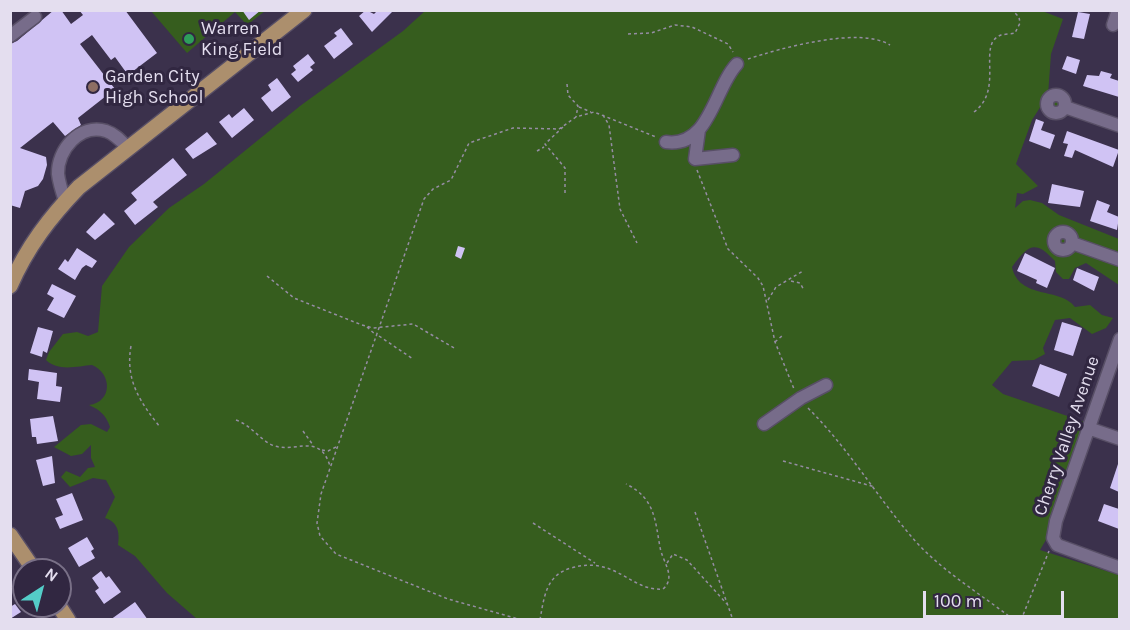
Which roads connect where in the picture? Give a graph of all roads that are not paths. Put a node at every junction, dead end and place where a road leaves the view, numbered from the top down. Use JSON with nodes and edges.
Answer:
{"nodes":[{"id":1,"x":304,"y":10,"type":"edge"},
{"id":2,"x":1118,"y":10,"type":"edge"},
{"id":3,"x":35,"y":17,"type":"dead end"},
{"id":4,"x":1113,"y":25,"type":"dead end"},
{"id":5,"x":10,"y":36,"type":"edge"},
{"id":6,"x":740,"y":60,"type":"road end"},
{"id":7,"x":1065,"y":107,"type":"dead end"},
{"id":8,"x":1119,"y":126,"type":"edge"},
{"id":9,"x":699,"y":130,"type":"junction"},
{"id":10,"x":666,"y":142,"type":"road end"},
{"id":11,"x":128,"y":148,"type":"junction"},
{"id":12,"x":733,"y":155,"type":"dead end"},
{"id":13,"x":65,"y":201,"type":"junction"},
{"id":14,"x":1072,"y":243,"type":"dead end"},
{"id":15,"x":1119,"y":260,"type":"edge"},
{"id":16,"x":21,"y":262,"type":"junction"},
{"id":17,"x":10,"y":274,"type":"edge"},
{"id":18,"x":10,"y":286,"type":"edge"},
{"id":19,"x":1119,"y":339,"type":"edge"},
{"id":20,"x":826,"y":385,"type":"dead end"},
{"id":21,"x":764,"y":424,"type":"dead end"},
{"id":22,"x":1088,"y":428,"type":"junction"},
{"id":23,"x":1119,"y":439,"type":"edge"},
{"id":24,"x":11,"y":536,"type":"edge"},
{"id":25,"x":26,"y":558,"type":"edge"},
{"id":26,"x":1119,"y":568,"type":"edge"}],
"edges":[{"from":1,"to":11,"type":"main road"},
{"from":2,"to":4,"type":"street"},
{"from":3,"to":5,"type":"street"},
{"from":6,"to":9,"type":"street"},
{"from":7,"to":8,"type":"street"},
{"from":9,"to":10,"type":"street"},
{"from":9,"to":12,"type":"street"},
{"from":11,"to":13,"type":"main road"},
{"from":11,"to":13,"type":"street"},
{"from":13,"to":16,"type":"main road"},
{"from":14,"to":15,"type":"street"},
{"from":16,"to":17,"type":"street"},
{"from":16,"to":18,"type":"main road"},
{"from":19,"to":22,"type":"street","name":"Cherry Valley Avenue"},
{"from":20,"to":21,"type":"street"},
{"from":22,"to":23,"type":"street"},
{"from":22,"to":26,"type":"street","name":"Cherry Valley Avenue"},
{"from":24,"to":25,"type":"main road"}]}
